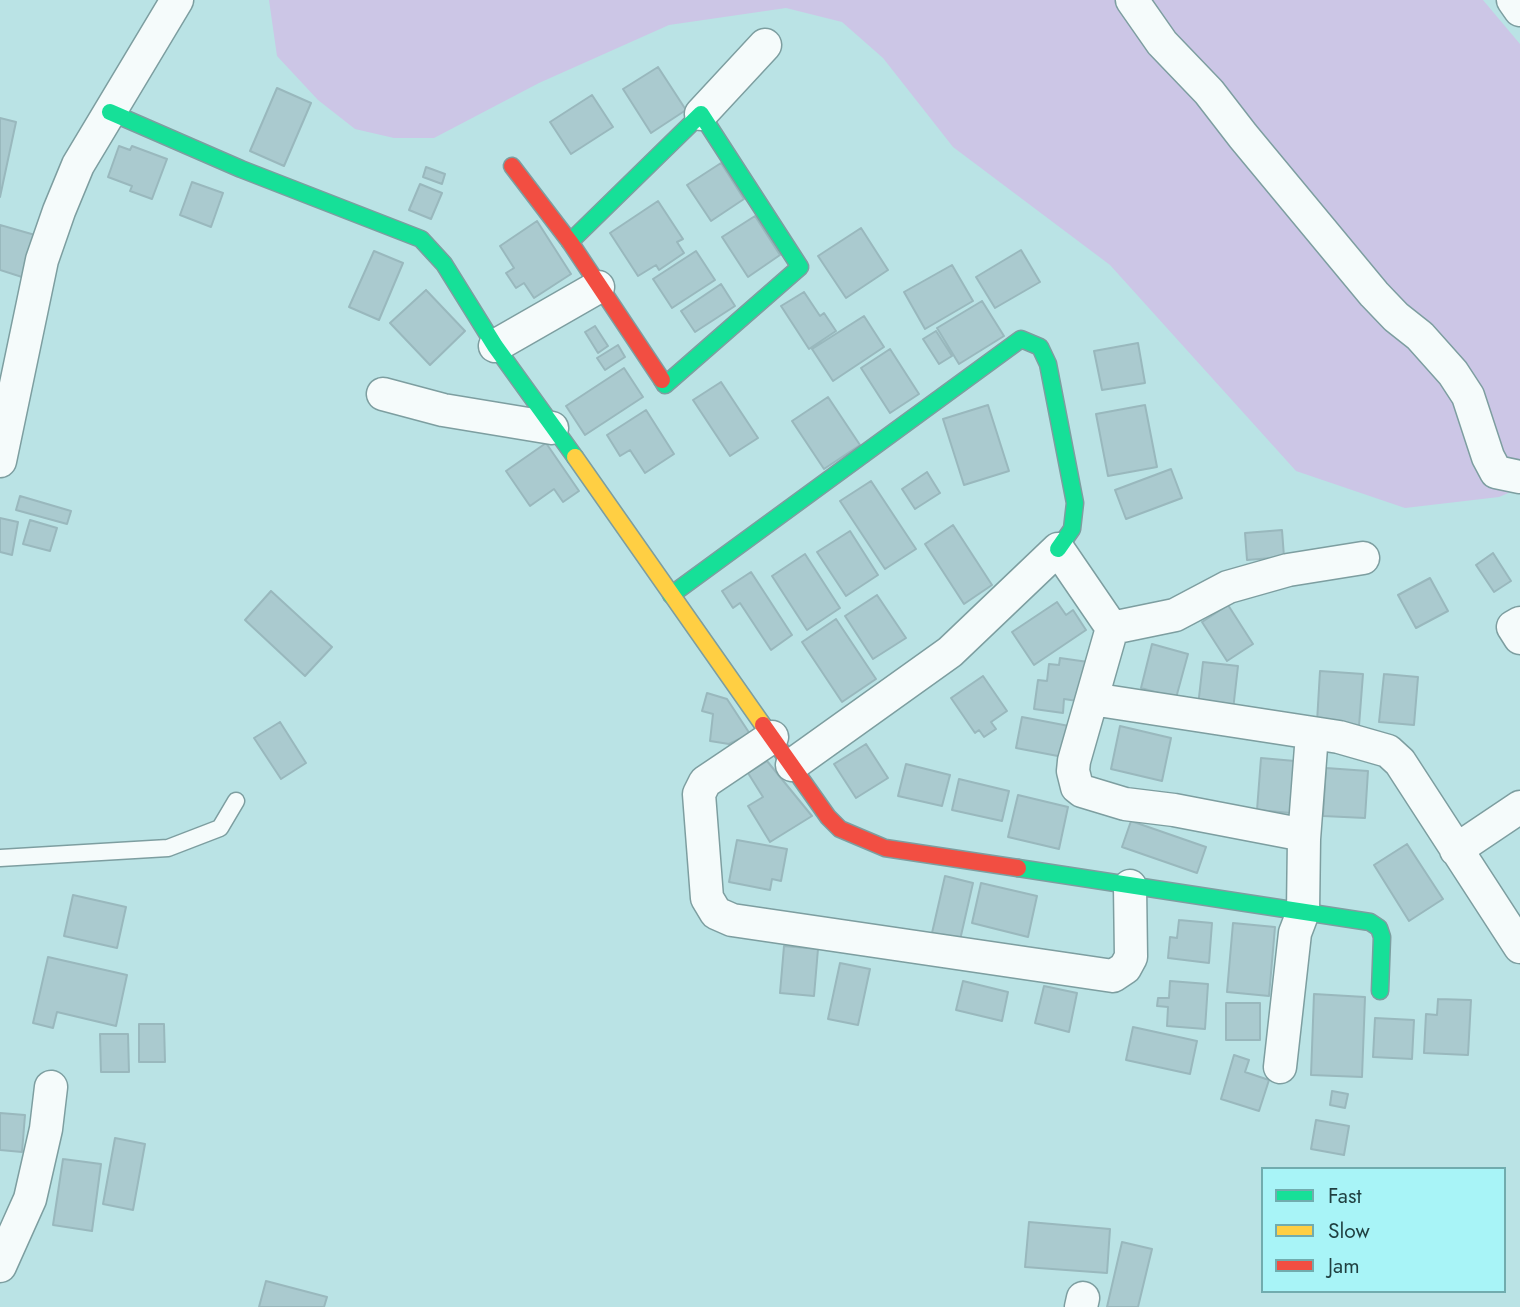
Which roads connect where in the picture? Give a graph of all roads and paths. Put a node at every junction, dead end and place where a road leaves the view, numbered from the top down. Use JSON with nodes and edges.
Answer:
{"nodes":[{"id":1,"x":177,"y":0,"type":"edge"},
{"id":2,"x":1132,"y":0,"type":"edge"},
{"id":3,"x":1513,"y":0,"type":"edge"},
{"id":4,"x":1520,"y":10,"type":"edge"},
{"id":5,"x":765,"y":45,"type":"dead end"},
{"id":6,"x":110,"y":112,"type":"junction"},
{"id":7,"x":701,"y":114,"type":"junction"},
{"id":8,"x":512,"y":166,"type":"dead end"},
{"id":9,"x":570,"y":242,"type":"junction"},
{"id":10,"x":598,"y":287,"type":"junction"},
{"id":11,"x":495,"y":346,"type":"junction"},
{"id":12,"x":383,"y":394,"type":"dead end"},
{"id":13,"x":552,"y":428,"type":"junction"},
{"id":14,"x":0,"y":461,"type":"edge"},
{"id":15,"x":1520,"y":477,"type":"edge"},
{"id":16,"x":1058,"y":549,"type":"junction"},
{"id":17,"x":1363,"y":558,"type":"dead end"},
{"id":18,"x":671,"y":596,"type":"junction"},
{"id":19,"x":1520,"y":623,"type":"edge"},
{"id":20,"x":1112,"y":628,"type":"junction"},
{"id":21,"x":1520,"y":638,"type":"edge"},
{"id":22,"x":1092,"y":699,"type":"junction"},
{"id":23,"x":1312,"y":734,"type":"junction"},
{"id":24,"x":772,"y":737,"type":"junction"},
{"id":25,"x":792,"y":765,"type":"junction"},
{"id":26,"x":236,"y":801,"type":"dead end"},
{"id":27,"x":1520,"y":807,"type":"edge"},
{"id":28,"x":1304,"y":839,"type":"junction"},
{"id":29,"x":1456,"y":850,"type":"junction"},
{"id":30,"x":0,"y":858,"type":"edge"},
{"id":31,"x":1130,"y":886,"type":"junction"},
{"id":32,"x":1303,"y":912,"type":"junction"},
{"id":33,"x":1520,"y":947,"type":"edge"},
{"id":34,"x":1380,"y":991,"type":"dead end"},
{"id":35,"x":1280,"y":1067,"type":"dead end"},
{"id":36,"x":51,"y":1087,"type":"dead end"},
{"id":37,"x":0,"y":1266,"type":"edge"}],
"edges":[{"from":1,"to":6,"type":"street"},
{"from":2,"to":15,"type":"street"},
{"from":3,"to":4,"type":"street"},
{"from":5,"to":7,"type":"street"},
{"from":6,"to":11,"type":"street"},
{"from":6,"to":14,"type":"street"},
{"from":7,"to":9,"type":"street"},
{"from":7,"to":10,"type":"street"},
{"from":8,"to":9,"type":"street"},
{"from":9,"to":10,"type":"street"},
{"from":10,"to":11,"type":"street"},
{"from":11,"to":13,"type":"street"},
{"from":12,"to":13,"type":"street"},
{"from":13,"to":18,"type":"street"},
{"from":16,"to":18,"type":"street"},
{"from":16,"to":20,"type":"street"},
{"from":16,"to":25,"type":"street"},
{"from":17,"to":20,"type":"street"},
{"from":18,"to":24,"type":"street"},
{"from":19,"to":21,"type":"street"},
{"from":20,"to":22,"type":"street"},
{"from":22,"to":23,"type":"street"},
{"from":22,"to":28,"type":"street"},
{"from":23,"to":28,"type":"street"},
{"from":23,"to":29,"type":"street"},
{"from":24,"to":25,"type":"street"},
{"from":24,"to":31,"type":"street"},
{"from":25,"to":31,"type":"street"},
{"from":26,"to":30,"type":"lane"},
{"from":27,"to":29,"type":"street"},
{"from":28,"to":32,"type":"street"},
{"from":29,"to":33,"type":"street"},
{"from":31,"to":32,"type":"street"},
{"from":32,"to":34,"type":"street"},
{"from":32,"to":35,"type":"street"},
{"from":36,"to":37,"type":"street"}]}
